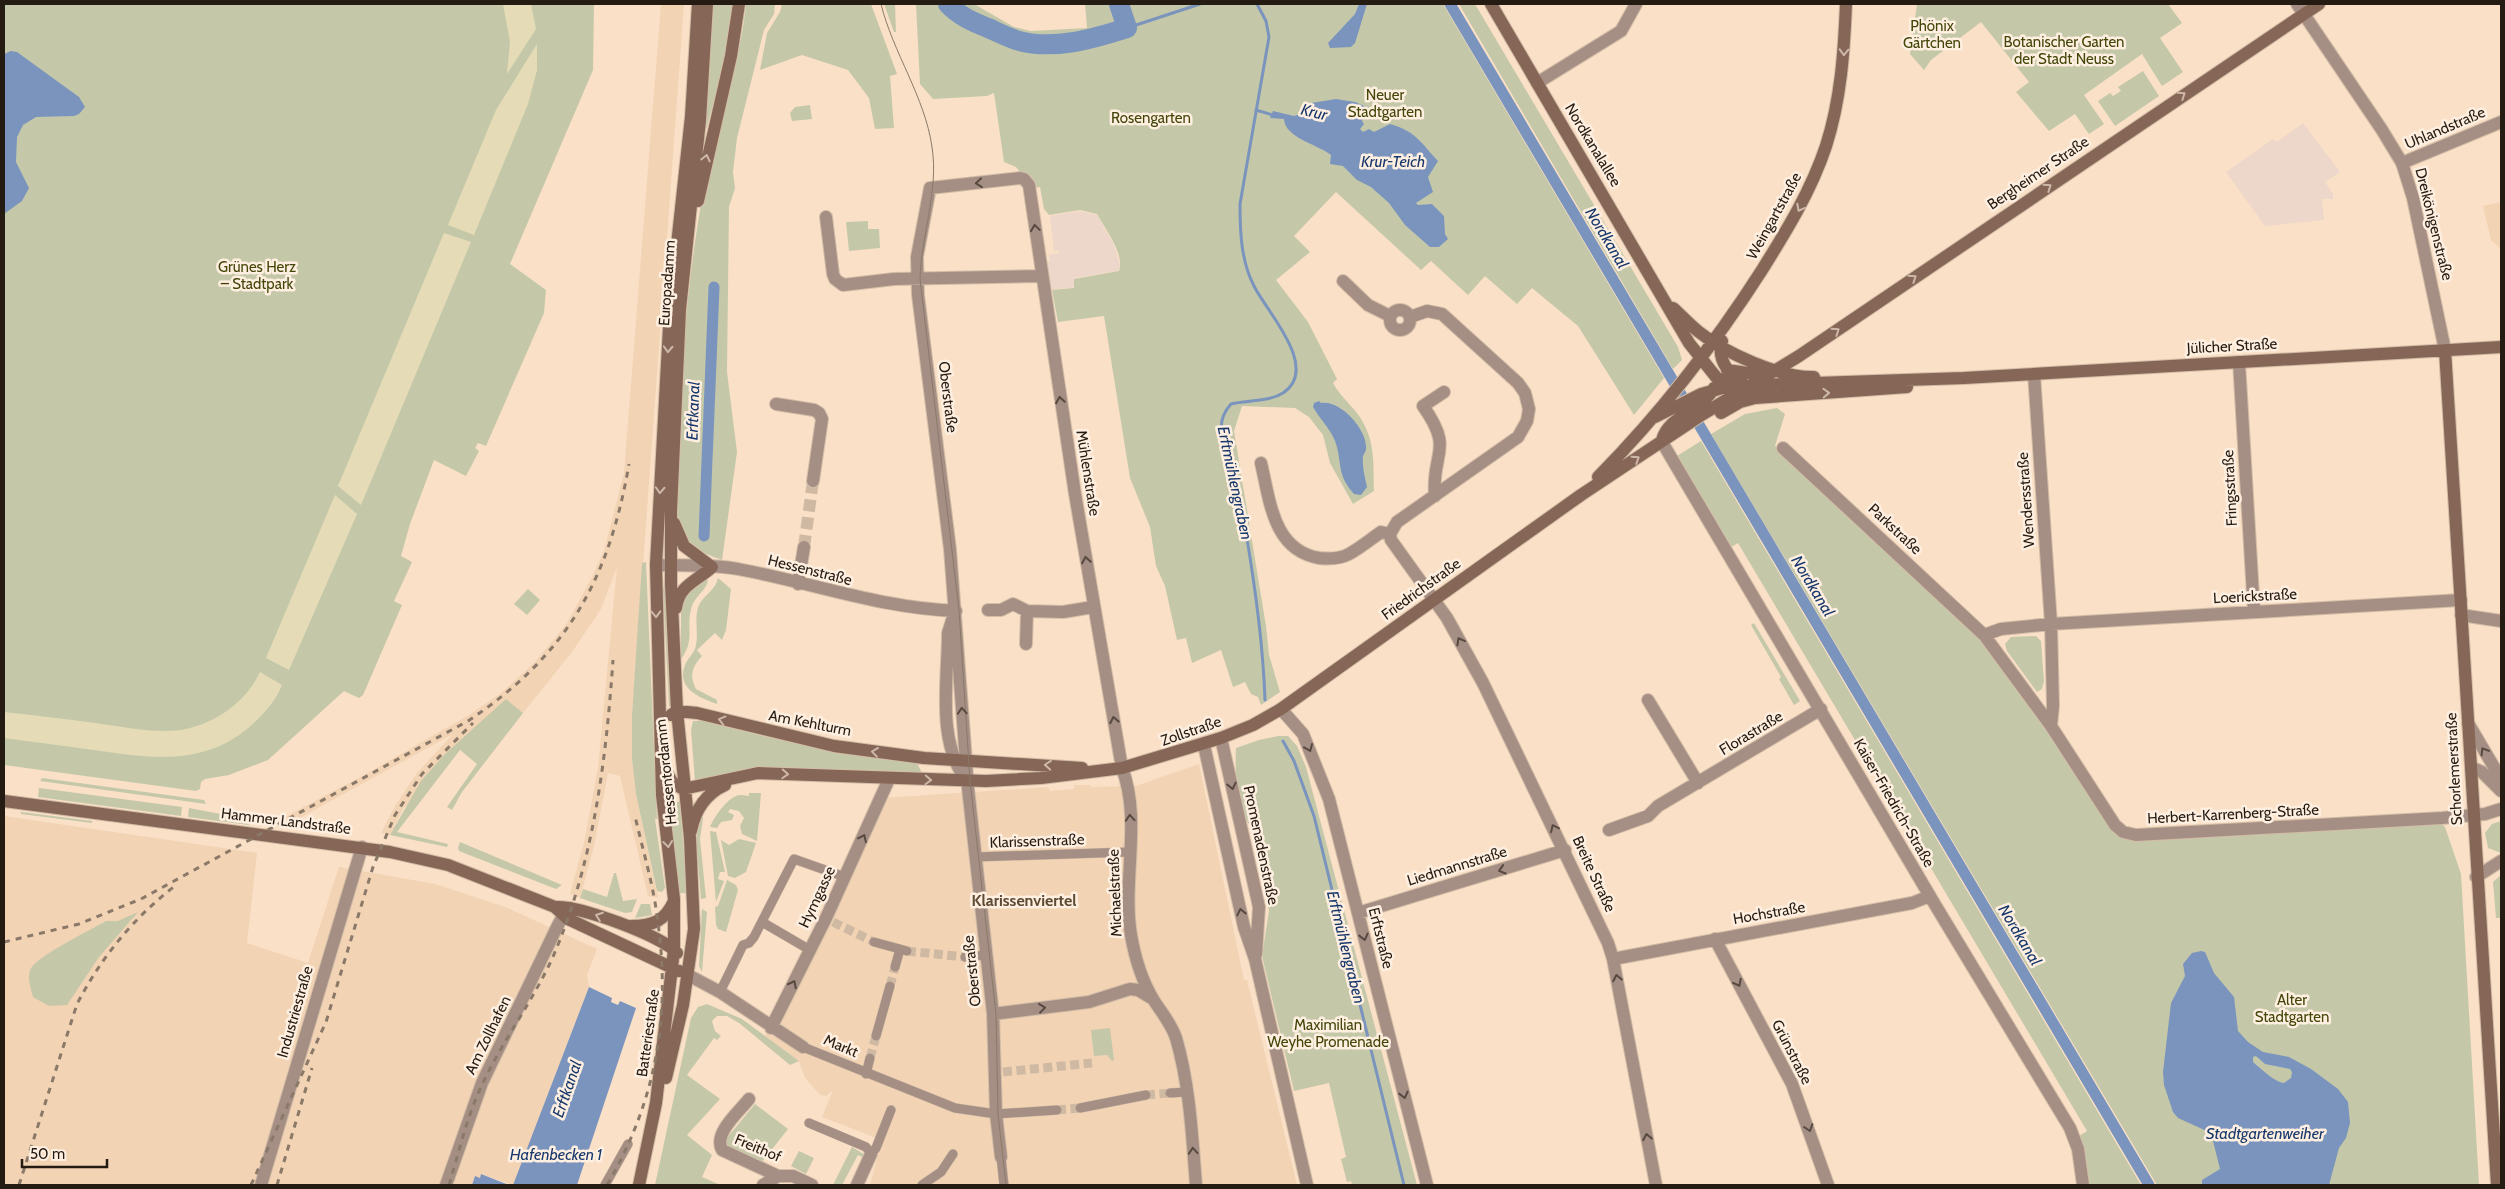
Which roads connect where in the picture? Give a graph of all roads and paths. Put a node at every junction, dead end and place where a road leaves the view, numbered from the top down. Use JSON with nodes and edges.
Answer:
{"nodes":[{"id":1,"x":698,"y":4,"type":"edge"},
{"id":2,"x":707,"y":4,"type":"edge"},
{"id":3,"x":739,"y":4,"type":"edge"},
{"id":4,"x":1491,"y":4,"type":"edge"},
{"id":5,"x":1636,"y":4,"type":"edge"},
{"id":6,"x":1846,"y":4,"type":"edge"},
{"id":7,"x":2319,"y":4,"type":"edge"},
{"id":8,"x":2301,"y":9,"type":"edge"},
{"id":9,"x":1537,"y":83,"type":"junction"},
{"id":10,"x":2501,"y":122,"type":"edge"},
{"id":11,"x":2402,"y":163,"type":"junction"},
{"id":12,"x":930,"y":188,"type":"joint"},
{"id":13,"x":826,"y":217,"type":"dead end"},
{"id":14,"x":1041,"y":276,"type":"junction"},
{"id":15,"x":917,"y":279,"type":"junction"},
{"id":16,"x":1343,"y":281,"type":"dead end"},
{"id":17,"x":1668,"y":304,"type":"junction"},
{"id":18,"x":680,"y":309,"type":"junction"},
{"id":19,"x":1714,"y":346,"type":"junction"},
{"id":20,"x":2501,"y":346,"type":"edge"},
{"id":21,"x":2445,"y":350,"type":"junction"},
{"id":22,"x":2239,"y":362,"type":"junction"},
{"id":23,"x":1776,"y":369,"type":"junction"},
{"id":24,"x":1728,"y":370,"type":"junction"},
{"id":25,"x":1710,"y":371,"type":"junction"},
{"id":26,"x":2034,"y":374,"type":"junction"},
{"id":27,"x":1964,"y":378,"type":"junction"},
{"id":28,"x":1885,"y":380,"type":"junction"},
{"id":29,"x":1740,"y":388,"type":"junction"},
{"id":30,"x":1444,"y":392,"type":"dead end"},
{"id":31,"x":1777,"y":395,"type":"junction"},
{"id":32,"x":776,"y":404,"type":"dead end"},
{"id":33,"x":1666,"y":407,"type":"junction"},
{"id":34,"x":1700,"y":410,"type":"junction"},
{"id":35,"x":1662,"y":442,"type":"junction"},
{"id":36,"x":1783,"y":448,"type":"dead end"},
{"id":37,"x":1262,"y":463,"type":"dead end"},
{"id":38,"x":813,"y":481,"type":"tunnel mouth"},
{"id":39,"x":1581,"y":495,"type":"junction"},
{"id":40,"x":1434,"y":496,"type":"junction"},
{"id":41,"x":671,"y":511,"type":"junction"},
{"id":42,"x":1390,"y":534,"type":"junction"},
{"id":43,"x":804,"y":547,"type":"tunnel mouth"},
{"id":44,"x":656,"y":565,"type":"junction"},
{"id":45,"x":670,"y":565,"type":"junction"},
{"id":46,"x":712,"y":567,"type":"junction"},
{"id":47,"x":798,"y":584,"type":"junction"},
{"id":48,"x":1434,"y":600,"type":"junction"},
{"id":49,"x":2460,"y":600,"type":"junction"},
{"id":50,"x":1093,"y":608,"type":"junction"},
{"id":51,"x":988,"y":610,"type":"dead end"},
{"id":52,"x":956,"y":611,"type":"junction"},
{"id":53,"x":1027,"y":611,"type":"junction"},
{"id":54,"x":2254,"y":612,"type":"junction"},
{"id":55,"x":2461,"y":615,"type":"junction"},
{"id":56,"x":672,"y":617,"type":"junction"},
{"id":57,"x":2501,"y":620,"type":"edge"},
{"id":58,"x":2051,"y":624,"type":"junction"},
{"id":59,"x":1984,"y":635,"type":"junction"},
{"id":60,"x":1026,"y":644,"type":"dead end"},
{"id":61,"x":1648,"y":700,"type":"dead end"},
{"id":62,"x":1281,"y":709,"type":"junction"},
{"id":63,"x":1821,"y":709,"type":"junction"},
{"id":64,"x":677,"y":711,"type":"junction"},
{"id":65,"x":2468,"y":723,"type":"junction"},
{"id":66,"x":2051,"y":726,"type":"junction"},
{"id":67,"x":660,"y":731,"type":"junction"},
{"id":68,"x":1221,"y":738,"type":"junction"},
{"id":69,"x":1204,"y":744,"type":"junction"},
{"id":70,"x":959,"y":760,"type":"junction"},
{"id":71,"x":661,"y":761,"type":"junction"},
{"id":72,"x":2471,"y":767,"type":"junction"},
{"id":73,"x":1122,"y":768,"type":"junction"},
{"id":74,"x":1106,"y":770,"type":"junction"},
{"id":75,"x":742,"y":777,"type":"junction"},
{"id":76,"x":889,"y":779,"type":"junction"},
{"id":77,"x":2501,"y":779,"type":"edge"},
{"id":78,"x":967,"y":782,"type":"junction"},
{"id":79,"x":1698,"y":783,"type":"junction"},
{"id":80,"x":683,"y":789,"type":"junction"},
{"id":81,"x":2501,"y":791,"type":"edge"},
{"id":82,"x":4,"y":801,"type":"edge"},
{"id":83,"x":2501,"y":809,"type":"edge"},
{"id":84,"x":2474,"y":816,"type":"junction"},
{"id":85,"x":1609,"y":830,"type":"dead end"},
{"id":86,"x":690,"y":838,"type":"junction"},
{"id":87,"x":362,"y":847,"type":"junction"},
{"id":88,"x":1565,"y":850,"type":"junction"},
{"id":89,"x":1129,"y":852,"type":"junction"},
{"id":90,"x":975,"y":857,"type":"junction"},
{"id":91,"x":2501,"y":861,"type":"edge"},
{"id":92,"x":845,"y":877,"type":"junction"},
{"id":93,"x":2476,"y":877,"type":"junction"},
{"id":94,"x":1930,"y":896,"type":"junction"},
{"id":95,"x":674,"y":901,"type":"junction"},
{"id":96,"x":563,"y":910,"type":"junction"},
{"id":97,"x":1358,"y":913,"type":"junction"},
{"id":98,"x":762,"y":922,"type":"junction"},
{"id":99,"x":625,"y":926,"type":"junction"},
{"id":100,"x":694,"y":929,"type":"junction"},
{"id":101,"x":1715,"y":940,"type":"junction"},
{"id":102,"x":874,"y":942,"type":"tunnel mouth"},
{"id":103,"x":674,"y":950,"type":"junction"},
{"id":104,"x":810,"y":950,"type":"junction"},
{"id":105,"x":646,"y":955,"type":"junction"},
{"id":106,"x":987,"y":955,"type":"junction"},
{"id":107,"x":965,"y":957,"type":"tunnel mouth"},
{"id":108,"x":1256,"y":958,"type":"junction"},
{"id":109,"x":1613,"y":959,"type":"junction"},
{"id":110,"x":895,"y":967,"type":"tunnel mouth"},
{"id":111,"x":673,"y":968,"type":"junction"},
{"id":112,"x":1139,"y":971,"type":"junction"},
{"id":113,"x":688,"y":975,"type":"junction"},
{"id":114,"x":890,"y":986,"type":"tunnel mouth"},
{"id":115,"x":1130,"y":989,"type":"junction"},
{"id":116,"x":720,"y":992,"type":"junction"},
{"id":117,"x":1154,"y":1000,"type":"junction"},
{"id":118,"x":993,"y":1014,"type":"junction"},
{"id":119,"x":771,"y":1028,"type":"junction"},
{"id":120,"x":876,"y":1036,"type":"tunnel mouth"},
{"id":121,"x":803,"y":1047,"type":"joint"},
{"id":122,"x":870,"y":1058,"type":"tunnel mouth"},
{"id":123,"x":866,"y":1074,"type":"junction"},
{"id":124,"x":1186,"y":1087,"type":"junction"},
{"id":125,"x":1170,"y":1094,"type":"tunnel mouth"},
{"id":126,"x":1146,"y":1096,"type":"tunnel mouth"},
{"id":127,"x":749,"y":1099,"type":"dead end"},
{"id":128,"x":656,"y":1103,"type":"junction"},
{"id":129,"x":1080,"y":1108,"type":"tunnel mouth"},
{"id":130,"x":891,"y":1110,"type":"dead end"},
{"id":131,"x":1057,"y":1110,"type":"tunnel mouth"},
{"id":132,"x":996,"y":1114,"type":"junction"},
{"id":133,"x":809,"y":1123,"type":"dead end"},
{"id":134,"x":628,"y":1144,"type":"dead end"},
{"id":135,"x":871,"y":1154,"type":"junction"},
{"id":136,"x":953,"y":1154,"type":"dead end"},
{"id":137,"x":1001,"y":1157,"type":"joint"},
{"id":138,"x":778,"y":1176,"type":"junction"},
{"id":139,"x":261,"y":1185,"type":"edge"},
{"id":140,"x":446,"y":1185,"type":"edge"},
{"id":141,"x":605,"y":1185,"type":"edge"},
{"id":142,"x":639,"y":1185,"type":"edge"},
{"id":143,"x":762,"y":1185,"type":"edge"},
{"id":144,"x":812,"y":1185,"type":"edge"},
{"id":145,"x":857,"y":1185,"type":"edge"},
{"id":146,"x":922,"y":1185,"type":"edge"},
{"id":147,"x":1004,"y":1185,"type":"edge"},
{"id":148,"x":1196,"y":1185,"type":"edge"},
{"id":149,"x":1307,"y":1185,"type":"edge"},
{"id":150,"x":1427,"y":1185,"type":"edge"},
{"id":151,"x":1656,"y":1185,"type":"edge"},
{"id":152,"x":1828,"y":1185,"type":"edge"},
{"id":153,"x":2083,"y":1185,"type":"edge"},
{"id":154,"x":2497,"y":1185,"type":"edge"}],
"edges":[{"from":1,"to":44,"type":"main road","name":"Europadamm","one_way":true},
{"from":2,"to":18,"type":"main road","name":"Europadamm"},
{"from":18,"to":3,"type":"main road","one_way":true},
{"from":4,"to":9,"type":"main road","name":"Nordkanalallee"},
{"from":5,"to":9,"type":"street"},
{"from":6,"to":19,"type":"main road","name":"Weingartstraße","one_way":true},
{"from":7,"to":8,"type":"main road","name":"Bergheimer Straße"},
{"from":8,"to":11,"type":"street","name":"Dreikönigenstraße"},
{"from":23,"to":8,"type":"main road","name":"Bergheimer Straße","one_way":true},
{"from":9,"to":17,"type":"main road","name":"Nordkanalallee"},
{"from":10,"to":11,"type":"street","name":"Uhlandstraße"},
{"from":11,"to":21,"type":"street","name":"Dreikönigenstraße"},
{"from":14,"to":12,"type":"street","name":"Mühlenstraße","one_way":true},
{"from":12,"to":15,"type":"street","name":"Oberstraße"},
{"from":13,"to":15,"type":"street"},
{"from":14,"to":15,"type":"street"},
{"from":50,"to":14,"type":"street","name":"Mühlenstraße","one_way":true},
{"from":15,"to":52,"type":"street","name":"Oberstraße"},
{"from":16,"to":40,"type":"street"},
{"from":17,"to":19,"type":"main road","name":"Nordkanalallee"},
{"from":17,"to":25,"type":"main road","name":"Nordkanalallee"},
{"from":18,"to":41,"type":"main road","name":"Europadamm"},
{"from":19,"to":23,"type":"main road","name":"Nordkanalallee"},
{"from":19,"to":24,"type":"main road"},
{"from":19,"to":25,"type":"main road","name":"Weingartstraße"},
{"from":20,"to":21,"type":"main road","name":"Jülicher Straße"},
{"from":21,"to":22,"type":"main road","name":"Jülicher Straße"},
{"from":21,"to":49,"type":"main road","name":"Schorlemerstraße"},
{"from":22,"to":26,"type":"main road","name":"Jülicher Straße"},
{"from":22,"to":54,"type":"street","name":"Fringsstraße"},
{"from":23,"to":24,"type":"main road"},
{"from":23,"to":28,"type":"main road","name":"Nordkanalallee"},
{"from":23,"to":29,"type":"main road","name":"Bergheimer Straße"},
{"from":24,"to":25,"type":"main road"},
{"from":24,"to":29,"type":"main road"},
{"from":25,"to":29,"type":"main road"},
{"from":25,"to":33,"type":"main road","name":"Friedrichstraße"},
{"from":25,"to":34,"type":"main road"},
{"from":26,"to":27,"type":"main road","name":"Jülicher Straße"},
{"from":26,"to":58,"type":"street","name":"Wendersstraße"},
{"from":27,"to":28,"type":"main road","name":"Jülicher Straße"},
{"from":31,"to":27,"type":"main road","name":"Jülicher Straße","one_way":true},
{"from":28,"to":29,"type":"main road","name":"Jülicher Straße"},
{"from":29,"to":31,"type":"main road"},
{"from":29,"to":34,"type":"main road","name":"Bergheimer Straße"},
{"from":30,"to":40,"type":"street"},
{"from":31,"to":34,"type":"main road"},
{"from":32,"to":38,"type":"street"},
{"from":33,"to":34,"type":"main road"},
{"from":33,"to":39,"type":"main road","name":"Friedrichstraße"},
{"from":34,"to":35,"type":"main road"},
{"from":39,"to":35,"type":"main road","name":"Friedrichstraße","one_way":true},
{"from":35,"to":63,"type":"street","name":"Kaiser-Friedrich-Straße"},
{"from":36,"to":59,"type":"street","name":"Parkstraße"},
{"from":37,"to":42,"type":"street"},
{"from":39,"to":48,"type":"main road","name":"Friedrichstraße"},
{"from":40,"to":42,"type":"street"},
{"from":41,"to":45,"type":"main road","name":"Europadamm"},
{"from":41,"to":46,"type":"main road"},
{"from":42,"to":48,"type":"street","name":"Breite Straße"},
{"from":43,"to":47,"type":"street"},
{"from":44,"to":45,"type":"street","name":"Hessenstraße"},
{"from":44,"to":67,"type":"main road","name":"Hessentordamm","one_way":true},
{"from":45,"to":46,"type":"street","name":"Hessenstraße"},
{"from":45,"to":56,"type":"main road","name":"Hessentordamm"},
{"from":46,"to":47,"type":"street","name":"Hessenstraße"},
{"from":46,"to":56,"type":"main road"},
{"from":47,"to":52,"type":"street","name":"Hessenstraße"},
{"from":48,"to":62,"type":"main road","name":"Friedrichstraße"},
{"from":88,"to":48,"type":"street","name":"Breite Straße","one_way":true},
{"from":49,"to":54,"type":"street","name":"Loerickstraße"},
{"from":49,"to":55,"type":"main road","name":"Schorlemerstraße"},
{"from":50,"to":53,"type":"street"},
{"from":73,"to":50,"type":"street","name":"Mühlenstraße","one_way":true},
{"from":51,"to":53,"type":"street"},
{"from":52,"to":70,"type":"street","name":"Oberstraße"},
{"from":53,"to":60,"type":"street"},
{"from":54,"to":58,"type":"street","name":"Loerickstraße"},
{"from":55,"to":57,"type":"street"},
{"from":55,"to":65,"type":"main road","name":"Schorlemerstraße"},
{"from":56,"to":64,"type":"main road","name":"Hessentordamm"},
{"from":58,"to":59,"type":"street","name":"Loerickstraße"},
{"from":58,"to":66,"type":"street","name":"Wendersstraße"},
{"from":59,"to":66,"type":"street","name":"Parkstraße"},
{"from":61,"to":79,"type":"street"},
{"from":62,"to":68,"type":"main road","name":"Zollstraße"},
{"from":62,"to":97,"type":"street","name":"Erftstraße","one_way":true},
{"from":63,"to":79,"type":"street","name":"Florastraße"},
{"from":63,"to":94,"type":"street","name":"Kaiser-Friedrich-Straße"},
{"from":64,"to":67,"type":"main road"},
{"from":70,"to":64,"type":"main road","name":"Am Kehlturm","one_way":true},
{"from":64,"to":80,"type":"main road","name":"Hessentordamm"},
{"from":65,"to":72,"type":"main road","name":"Schorlemerstraße"},
{"from":77,"to":65,"type":"street","one_way":true},
{"from":66,"to":84,"type":"street","name":"Herbert-Karrenberg-Straße"},
{"from":67,"to":71,"type":"main road","name":"Hessentordamm"},
{"from":68,"to":69,"type":"main road","name":"Zollstraße"},
{"from":68,"to":108,"type":"street","name":"Promenadenstraße","one_way":true},
{"from":69,"to":73,"type":"main road","name":"Zollstraße"},
{"from":108,"to":69,"type":"street","name":"Promenadenstraße","one_way":true},
{"from":74,"to":70,"type":"main road","name":"Zollstraße","one_way":true},
{"from":70,"to":78,"type":"street","name":"Oberstraße"},
{"from":71,"to":80,"type":"main road"},
{"from":71,"to":95,"type":"main road","name":"Hessentordamm","one_way":true},
{"from":72,"to":81,"type":"street"},
{"from":72,"to":84,"type":"main road","name":"Schorlemerstraße"},
{"from":73,"to":74,"type":"main road","name":"Zollstraße"},
{"from":89,"to":73,"type":"street","name":"Michaelstraße","one_way":true},
{"from":74,"to":78,"type":"main road","name":"Zollstraße"},
{"from":75,"to":76,"type":"main road","one_way":true},
{"from":75,"to":80,"type":"main road"},
{"from":75,"to":86,"type":"main road"},
{"from":76,"to":78,"type":"main road","one_way":true},
{"from":92,"to":76,"type":"street","name":"Hymgasse","one_way":true},
{"from":78,"to":90,"type":"street","name":"Oberstraße"},
{"from":79,"to":85,"type":"street","name":"Florastraße"},
{"from":80,"to":86,"type":"main road","name":"Hessentordamm"},
{"from":82,"to":87,"type":"main road","name":"Hammer Landstraße"},
{"from":83,"to":84,"type":"street","name":"Herbert-Karrenberg-Straße"},
{"from":84,"to":93,"type":"main road","name":"Schorlemerstraße"},
{"from":86,"to":100,"type":"main road","name":"Hessentordamm"},
{"from":87,"to":96,"type":"main road","name":"Hammer Landstraße"},
{"from":87,"to":139,"type":"street","name":"Industriestraße"},
{"from":88,"to":97,"type":"street","name":"Liedmannstraße","one_way":true},
{"from":88,"to":109,"type":"street","name":"Breite Straße"},
{"from":89,"to":90,"type":"street","name":"Klarissenstraße"},
{"from":89,"to":112,"type":"street","name":"Michaelstraße"},
{"from":90,"to":106,"type":"street","name":"Oberstraße"},
{"from":91,"to":93,"type":"street"},
{"from":92,"to":98,"type":"street"},
{"from":92,"to":104,"type":"street","name":"Hymgasse"},
{"from":93,"to":154,"type":"main road","name":"Schorlemerstraße"},
{"from":94,"to":101,"type":"street","name":"Hochstraße"},
{"from":94,"to":153,"type":"street","name":"Kaiser-Friedrich-Straße"},
{"from":95,"to":99,"type":"main road","name":"Hammer Landstraße"},
{"from":95,"to":103,"type":"main road","name":"Hessentordamm"},
{"from":99,"to":96,"type":"main road","name":"Hammer Landstraße","one_way":true},
{"from":96,"to":105,"type":"main road","name":"Hammer Landstraße"},
{"from":96,"to":140,"type":"street","name":"Am Zollhafen"},
{"from":97,"to":150,"type":"street","name":"Erftstraße","one_way":true},
{"from":98,"to":104,"type":"street"},
{"from":98,"to":116,"type":"street"},
{"from":99,"to":103,"type":"main road","name":"Hammer Landstraße"},
{"from":100,"to":103,"type":"main road"},
{"from":100,"to":113,"type":"main road","name":"Hessentordamm"},
{"from":101,"to":109,"type":"street","name":"Hochstraße"},
{"from":101,"to":152,"type":"street","name":"Grünstraße","one_way":true},
{"from":102,"to":110,"type":"street"},
{"from":103,"to":105,"type":"main road"},
{"from":103,"to":111,"type":"main road","name":"Hessentordamm"},
{"from":103,"to":113,"type":"main road","name":"Hammer Landstraße"},
{"from":119,"to":104,"type":"street","name":"Hymgasse","one_way":true},
{"from":105,"to":111,"type":"main road","name":"Hammer Landstraße"},
{"from":106,"to":107,"type":"street"},
{"from":106,"to":118,"type":"street","name":"Oberstraße"},
{"from":108,"to":149,"type":"street","name":"Promenadenstraße"},
{"from":151,"to":109,"type":"street","name":"Breite Straße","one_way":true},
{"from":111,"to":113,"type":"main road","name":"Hammer Landstraße"},
{"from":111,"to":128,"type":"main road","name":"Batteriestraße"},
{"from":112,"to":115,"type":"street"},
{"from":112,"to":117,"type":"street","name":"Michaelstraße"},
{"from":113,"to":116,"type":"street","name":"Markt"},
{"from":113,"to":128,"type":"main road","name":"Batteriestraße"},
{"from":114,"to":120,"type":"street"},
{"from":115,"to":117,"type":"street"},
{"from":118,"to":115,"type":"street","one_way":true},
{"from":116,"to":119,"type":"street","name":"Markt"},
{"from":117,"to":124,"type":"street","name":"Michaelstraße"},
{"from":118,"to":132,"type":"street","name":"Oberstraße"},
{"from":119,"to":121,"type":"street","name":"Markt"},
{"from":121,"to":123,"type":"street","name":"Markt"},
{"from":122,"to":123,"type":"street"},
{"from":123,"to":132,"type":"street","name":"Markt"},
{"from":124,"to":125,"type":"street"},
{"from":148,"to":124,"type":"street","name":"Michaelstraße","one_way":true},
{"from":126,"to":129,"type":"street"},
{"from":127,"to":138,"type":"street","name":"Freithof"},
{"from":128,"to":142,"type":"main road","name":"Batteriestraße"},
{"from":130,"to":135,"type":"street"},
{"from":131,"to":132,"type":"street","name":"Markt"},
{"from":132,"to":137,"type":"street","name":"Oberstraße"},
{"from":133,"to":135,"type":"street"},
{"from":134,"to":141,"type":"street"},
{"from":135,"to":145,"type":"street"},
{"from":136,"to":146,"type":"street"},
{"from":137,"to":147,"type":"street"},
{"from":138,"to":143,"type":"street"},
{"from":138,"to":144,"type":"street","name":"Freithof"}]}
